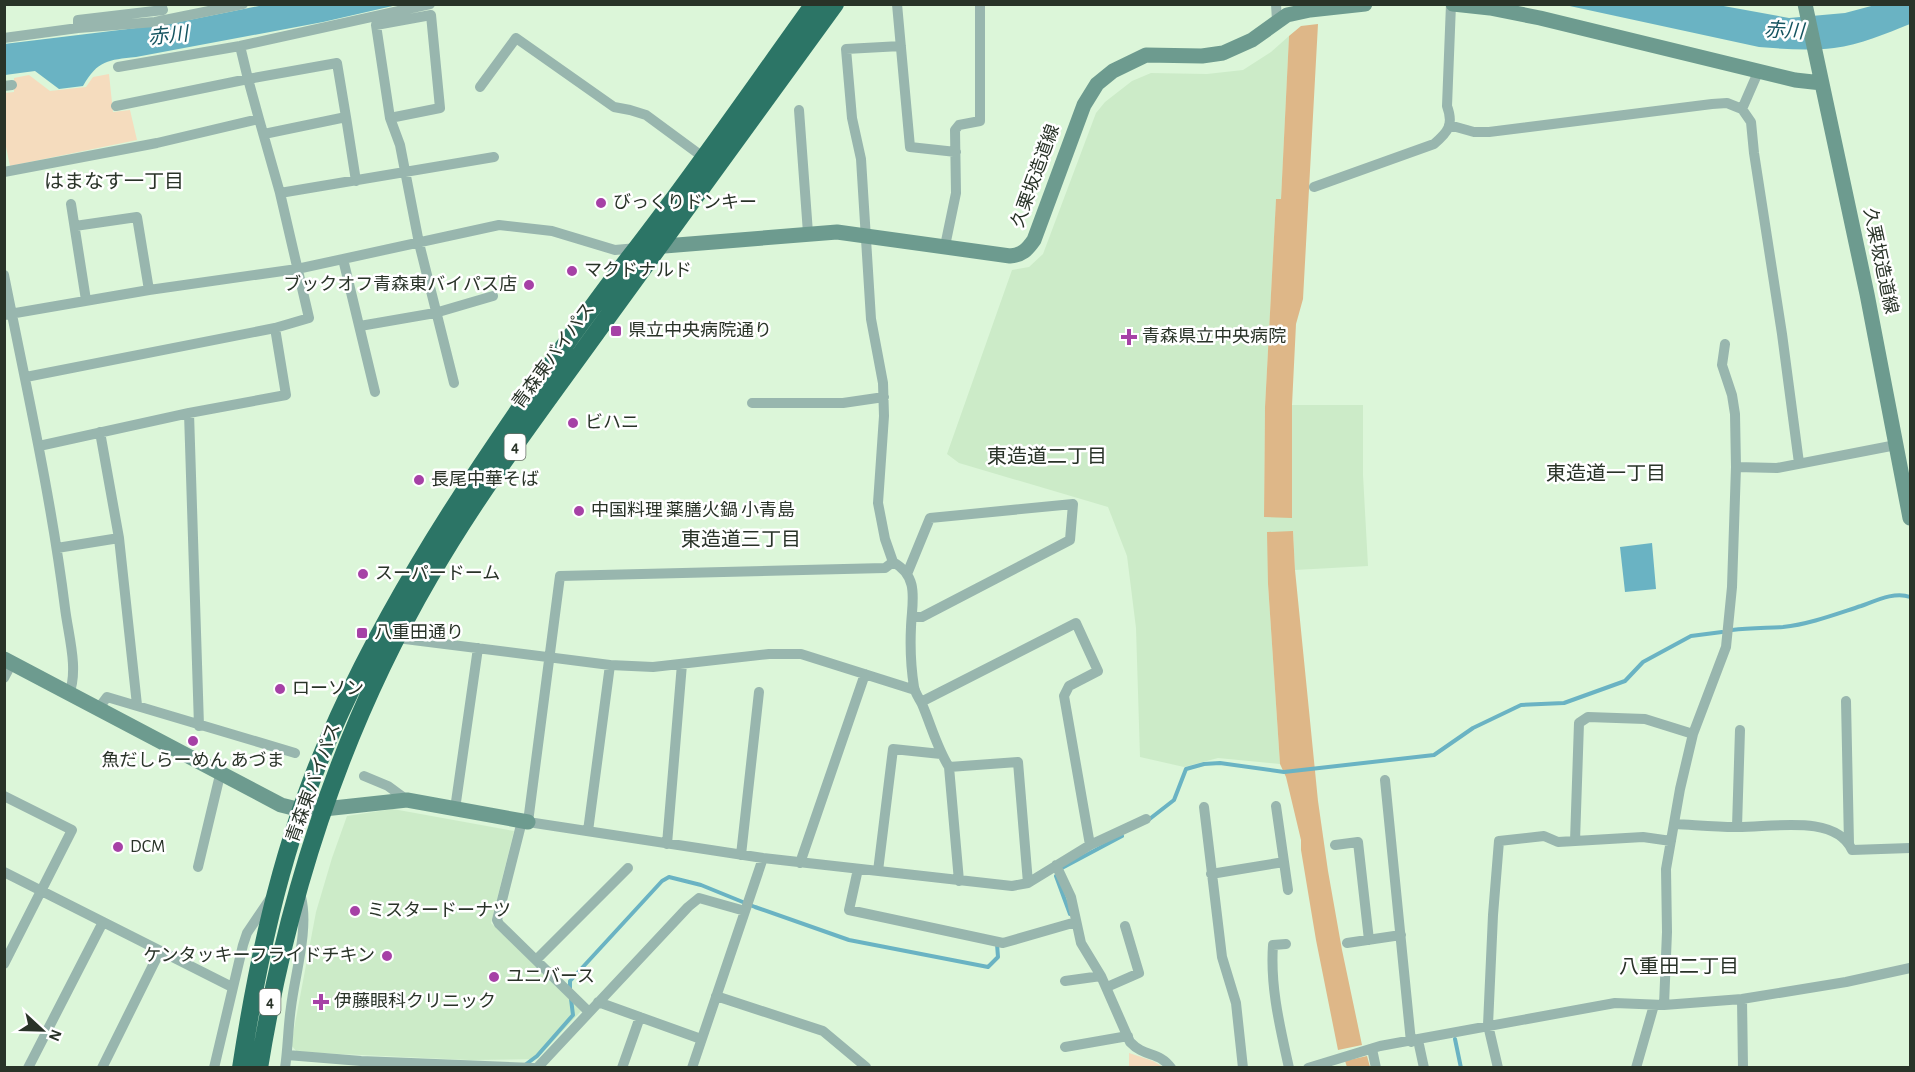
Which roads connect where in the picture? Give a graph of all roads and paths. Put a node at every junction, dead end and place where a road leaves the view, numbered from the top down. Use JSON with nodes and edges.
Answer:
{"nodes":[{"id":1,"x":161,"y":4,"type":"edge"},
{"id":2,"x":243,"y":4,"type":"edge"},
{"id":3,"x":430,"y":4,"type":"edge"},
{"id":4,"x":814,"y":4,"type":"edge"},
{"id":5,"x":835,"y":4,"type":"edge"},
{"id":6,"x":897,"y":4,"type":"edge"},
{"id":7,"x":980,"y":4,"type":"edge"},
{"id":8,"x":1276,"y":4,"type":"edge"},
{"id":9,"x":1365,"y":4,"type":"edge"},
{"id":10,"x":1452,"y":4,"type":"edge"},
{"id":11,"x":230,"y":6,"type":"edge"},
{"id":12,"x":1805,"y":9,"type":"edge"},
{"id":13,"x":1277,"y":21,"type":"junction"},
{"id":14,"x":78,"y":28,"type":"junction"},
{"id":15,"x":4,"y":38,"type":"edge"},
{"id":16,"x":240,"y":46,"type":"junction"},
{"id":17,"x":901,"y":46,"type":"junction"},
{"id":18,"x":117,"y":67,"type":"dead end"},
{"id":19,"x":1759,"y":70,"type":"junction"},
{"id":20,"x":248,"y":80,"type":"junction"},
{"id":21,"x":1822,"y":83,"type":"junction"},
{"id":22,"x":480,"y":87,"type":"dead end"},
{"id":23,"x":116,"y":106,"type":"dead end"},
{"id":24,"x":1742,"y":109,"type":"junction"},
{"id":25,"x":799,"y":110,"type":"dead end"},
{"id":26,"x":346,"y":117,"type":"junction"},
{"id":27,"x":390,"y":118,"type":"junction"},
{"id":28,"x":260,"y":120,"type":"junction"},
{"id":29,"x":1449,"y":125,"type":"junction"},
{"id":30,"x":264,"y":134,"type":"junction"},
{"id":31,"x":956,"y":152,"type":"junction"},
{"id":32,"x":494,"y":157,"type":"dead end"},
{"id":33,"x":703,"y":157,"type":"junction"},
{"id":34,"x":4,"y":172,"type":"edge"},
{"id":35,"x":405,"y":174,"type":"junction"},
{"id":36,"x":356,"y":181,"type":"junction"},
{"id":37,"x":1314,"y":187,"type":"dead end"},
{"id":38,"x":280,"y":193,"type":"junction"},
{"id":39,"x":71,"y":204,"type":"dead end"},
{"id":40,"x":75,"y":226,"type":"junction"},
{"id":41,"x":808,"y":233,"type":"junction"},
{"id":42,"x":865,"y":235,"type":"junction"},
{"id":43,"x":419,"y":243,"type":"junction"},
{"id":44,"x":660,"y":246,"type":"junction"},
{"id":45,"x":945,"y":246,"type":"junction"},
{"id":46,"x":637,"y":248,"type":"junction"},
{"id":47,"x":343,"y":259,"type":"junction"},
{"id":48,"x":297,"y":269,"type":"junction"},
{"id":49,"x":4,"y":275,"type":"edge"},
{"id":50,"x":149,"y":290,"type":"junction"},
{"id":51,"x":492,"y":297,"type":"dead end"},
{"id":52,"x":86,"y":300,"type":"junction"},
{"id":53,"x":435,"y":313,"type":"junction"},
{"id":54,"x":8,"y":314,"type":"edge"},
{"id":55,"x":360,"y":326,"type":"junction"},
{"id":56,"x":275,"y":328,"type":"junction"},
{"id":57,"x":1725,"y":344,"type":"dead end"},
{"id":58,"x":26,"y":377,"type":"junction"},
{"id":59,"x":454,"y":383,"type":"dead end"},
{"id":60,"x":375,"y":392,"type":"dead end"},
{"id":61,"x":884,"y":397,"type":"junction"},
{"id":62,"x":752,"y":403,"type":"dead end"},
{"id":63,"x":189,"y":413,"type":"junction"},
{"id":64,"x":100,"y":432,"type":"junction"},
{"id":65,"x":1896,"y":445,"type":"junction"},
{"id":66,"x":39,"y":446,"type":"junction"},
{"id":67,"x":1798,"y":463,"type":"junction"},
{"id":68,"x":1736,"y":467,"type":"junction"},
{"id":69,"x":1911,"y":518,"type":"edge"},
{"id":70,"x":119,"y":538,"type":"junction"},
{"id":71,"x":57,"y":548,"type":"junction"},
{"id":72,"x":893,"y":561,"type":"junction"},
{"id":73,"x":907,"y":574,"type":"junction"},
{"id":74,"x":912,"y":617,"type":"junction"},
{"id":75,"x":397,"y":638,"type":"junction"},
{"id":76,"x":478,"y":648,"type":"junction"},
{"id":77,"x":550,"y":658,"type":"junction"},
{"id":78,"x":8,"y":661,"type":"edge"},
{"id":79,"x":682,"y":664,"type":"junction"},
{"id":80,"x":610,"y":665,"type":"junction"},
{"id":81,"x":865,"y":674,"type":"junction"},
{"id":82,"x":4,"y":678,"type":"edge"},
{"id":83,"x":915,"y":690,"type":"junction"},
{"id":84,"x":759,"y":692,"type":"dead end"},
{"id":85,"x":69,"y":694,"type":"junction"},
{"id":86,"x":1846,"y":701,"type":"dead end"},
{"id":87,"x":921,"y":702,"type":"junction"},
{"id":88,"x":137,"y":705,"type":"junction"},
{"id":89,"x":98,"y":709,"type":"junction"},
{"id":90,"x":199,"y":726,"type":"junction"},
{"id":91,"x":1740,"y":730,"type":"dead end"},
{"id":92,"x":1694,"y":734,"type":"junction"},
{"id":93,"x":295,"y":753,"type":"dead end"},
{"id":94,"x":941,"y":754,"type":"junction"},
{"id":95,"x":949,"y":767,"type":"junction"},
{"id":96,"x":220,"y":774,"type":"junction"},
{"id":97,"x":364,"y":776,"type":"dead end"},
{"id":98,"x":1385,"y":780,"type":"dead end"},
{"id":99,"x":4,"y":796,"type":"edge"},
{"id":100,"x":407,"y":800,"type":"junction"},
{"id":101,"x":1276,"y":806,"type":"dead end"},
{"id":102,"x":1204,"y":807,"type":"dead end"},
{"id":103,"x":455,"y":808,"type":"junction"},
{"id":104,"x":324,"y":809,"type":"junction"},
{"id":105,"x":301,"y":810,"type":"junction"},
{"id":106,"x":1146,"y":819,"type":"dead end"},
{"id":107,"x":525,"y":822,"type":"junction"},
{"id":108,"x":1675,"y":824,"type":"junction"},
{"id":109,"x":1737,"y":827,"type":"junction"},
{"id":110,"x":588,"y":831,"type":"junction"},
{"id":111,"x":1575,"y":841,"type":"junction"},
{"id":112,"x":1671,"y":841,"type":"junction"},
{"id":113,"x":667,"y":844,"type":"junction"},
{"id":114,"x":1849,"y":844,"type":"junction"},
{"id":115,"x":1090,"y":845,"type":"junction"},
{"id":116,"x":1335,"y":845,"type":"dead end"},
{"id":117,"x":1911,"y":848,"type":"edge"},
{"id":118,"x":741,"y":855,"type":"junction"},
{"id":119,"x":763,"y":858,"type":"junction"},
{"id":120,"x":800,"y":862,"type":"junction"},
{"id":121,"x":1284,"y":862,"type":"junction"},
{"id":122,"x":1056,"y":865,"type":"junction"},
{"id":123,"x":198,"y":867,"type":"dead end"},
{"id":124,"x":628,"y":868,"type":"dead end"},
{"id":125,"x":858,"y":869,"type":"junction"},
{"id":126,"x":4,"y":872,"type":"edge"},
{"id":127,"x":878,"y":872,"type":"junction"},
{"id":128,"x":1211,"y":874,"type":"junction"},
{"id":129,"x":959,"y":881,"type":"junction"},
{"id":130,"x":1028,"y":883,"type":"junction"},
{"id":131,"x":298,"y":888,"type":"junction"},
{"id":132,"x":41,"y":890,"type":"junction"},
{"id":133,"x":276,"y":890,"type":"junction"},
{"id":134,"x":1288,"y":890,"type":"dead end"},
{"id":135,"x":745,"y":911,"type":"junction"},
{"id":136,"x":103,"y":922,"type":"junction"},
{"id":137,"x":1076,"y":922,"type":"junction"},
{"id":138,"x":1125,"y":926,"type":"dead end"},
{"id":139,"x":1401,"y":935,"type":"junction"},
{"id":140,"x":1369,"y":940,"type":"junction"},
{"id":141,"x":1347,"y":943,"type":"dead end"},
{"id":142,"x":1286,"y":944,"type":"dead end"},
{"id":143,"x":8,"y":948,"type":"edge"},
{"id":144,"x":160,"y":951,"type":"junction"},
{"id":145,"x":536,"y":960,"type":"junction"},
{"id":146,"x":4,"y":964,"type":"edge"},
{"id":147,"x":1911,"y":968,"type":"edge"},
{"id":148,"x":1101,"y":976,"type":"junction"},
{"id":149,"x":1065,"y":981,"type":"dead end"},
{"id":150,"x":232,"y":987,"type":"junction"},
{"id":151,"x":1107,"y":987,"type":"junction"},
{"id":152,"x":716,"y":996,"type":"junction"},
{"id":153,"x":1742,"y":999,"type":"junction"},
{"id":154,"x":598,"y":1002,"type":"junction"},
{"id":155,"x":1659,"y":1005,"type":"junction"},
{"id":156,"x":589,"y":1012,"type":"junction"},
{"id":157,"x":639,"y":1017,"type":"junction"},
{"id":158,"x":1488,"y":1025,"type":"junction"},
{"id":159,"x":1128,"y":1036,"type":"junction"},
{"id":160,"x":701,"y":1039,"type":"junction"},
{"id":161,"x":1414,"y":1041,"type":"junction"},
{"id":162,"x":1065,"y":1047,"type":"dead end"},
{"id":163,"x":1372,"y":1049,"type":"junction"},
{"id":164,"x":287,"y":1055,"type":"junction"},
{"id":165,"x":363,"y":1064,"type":"edge"},
{"id":166,"x":866,"y":1067,"type":"edge"},
{"id":167,"x":28,"y":1068,"type":"edge"},
{"id":168,"x":102,"y":1068,"type":"edge"},
{"id":169,"x":214,"y":1068,"type":"edge"},
{"id":170,"x":241,"y":1068,"type":"edge"},
{"id":171,"x":259,"y":1068,"type":"edge"},
{"id":172,"x":285,"y":1068,"type":"edge"},
{"id":173,"x":535,"y":1068,"type":"edge"},
{"id":174,"x":622,"y":1068,"type":"edge"},
{"id":175,"x":692,"y":1068,"type":"edge"},
{"id":176,"x":1171,"y":1068,"type":"edge"},
{"id":177,"x":1243,"y":1068,"type":"edge"},
{"id":178,"x":1289,"y":1068,"type":"edge"},
{"id":179,"x":1308,"y":1068,"type":"edge"},
{"id":180,"x":1376,"y":1068,"type":"edge"},
{"id":181,"x":1424,"y":1068,"type":"edge"},
{"id":182,"x":1498,"y":1068,"type":"edge"},
{"id":183,"x":1636,"y":1068,"type":"edge"},
{"id":184,"x":1743,"y":1068,"type":"edge"}],
"edges":[{"from":1,"to":14,"type":"street"},
{"from":2,"to":11,"type":"street"},
{"from":3,"to":16,"type":"street"},
{"from":4,"to":33,"type":"highway","name":"青森東バイパス","number":"4"},
{"from":5,"to":44,"type":"highway","name":"青森東バイパス","number":"4"},
{"from":6,"to":17,"type":"street"},
{"from":7,"to":31,"type":"street"},
{"from":8,"to":13,"type":"street"},
{"from":9,"to":13,"type":"main road","name":"久栗坂造道線"},
{"from":10,"to":19,"type":"main road"},
{"from":10,"to":29,"type":"street"},
{"from":11,"to":14,"type":"street"},
{"from":12,"to":21,"type":"main road","name":"久栗坂造道線"},
{"from":13,"to":45,"type":"main road","name":"久栗坂造道線"},
{"from":14,"to":15,"type":"street"},
{"from":16,"to":18,"type":"street"},
{"from":16,"to":20,"type":"street"},
{"from":17,"to":31,"type":"street"},
{"from":17,"to":42,"type":"street"},
{"from":19,"to":21,"type":"main road"},
{"from":19,"to":24,"type":"street"},
{"from":20,"to":23,"type":"street"},
{"from":20,"to":26,"type":"street"},
{"from":20,"to":28,"type":"street"},
{"from":21,"to":65,"type":"main road","name":"久栗坂造道線"},
{"from":22,"to":33,"type":"street"},
{"from":24,"to":29,"type":"street"},
{"from":24,"to":67,"type":"street"},
{"from":25,"to":41,"type":"street"},
{"from":26,"to":30,"type":"street"},
{"from":26,"to":36,"type":"street"},
{"from":27,"to":27,"type":"street"},
{"from":27,"to":35,"type":"street"},
{"from":28,"to":30,"type":"street"},
{"from":28,"to":34,"type":"street"},
{"from":29,"to":37,"type":"street"},
{"from":30,"to":38,"type":"street"},
{"from":31,"to":45,"type":"street"},
{"from":32,"to":35,"type":"street"},
{"from":33,"to":46,"type":"highway","name":"青森東バイパス","number":"4"},
{"from":35,"to":36,"type":"street"},
{"from":35,"to":43,"type":"street"},
{"from":36,"to":38,"type":"street"},
{"from":38,"to":48,"type":"street"},
{"from":39,"to":40,"type":"street"},
{"from":40,"to":50,"type":"street"},
{"from":40,"to":52,"type":"street"},
{"from":41,"to":42,"type":"main road","name":"久栗坂造道線"},
{"from":41,"to":44,"type":"main road","name":"久栗坂造道線"},
{"from":42,"to":45,"type":"main road","name":"久栗坂造道線"},
{"from":42,"to":61,"type":"street"},
{"from":43,"to":46,"type":"street"},
{"from":43,"to":47,"type":"street"},
{"from":43,"to":53,"type":"street"},
{"from":44,"to":46,"type":"main road","name":"久栗坂造道線"},
{"from":44,"to":75,"type":"highway","name":"青森東バイパス","number":"4"},
{"from":46,"to":105,"type":"highway","name":"青森東バイパス","number":"4"},
{"from":47,"to":48,"type":"street"},
{"from":47,"to":55,"type":"street"},
{"from":48,"to":50,"type":"street"},
{"from":48,"to":56,"type":"street"},
{"from":49,"to":54,"type":"street"},
{"from":50,"to":52,"type":"street"},
{"from":51,"to":53,"type":"street"},
{"from":52,"to":54,"type":"street"},
{"from":53,"to":55,"type":"street"},
{"from":53,"to":59,"type":"street"},
{"from":54,"to":58,"type":"street"},
{"from":55,"to":60,"type":"street"},
{"from":56,"to":58,"type":"street"},
{"from":56,"to":63,"type":"street"},
{"from":57,"to":68,"type":"street"},
{"from":58,"to":66,"type":"street"},
{"from":61,"to":62,"type":"street"},
{"from":61,"to":72,"type":"street"},
{"from":63,"to":64,"type":"street"},
{"from":63,"to":90,"type":"street"},
{"from":64,"to":66,"type":"street"},
{"from":64,"to":70,"type":"street"},
{"from":65,"to":67,"type":"street"},
{"from":65,"to":69,"type":"main road","name":"久栗坂造道線"},
{"from":66,"to":71,"type":"street"},
{"from":67,"to":68,"type":"street"},
{"from":68,"to":92,"type":"street"},
{"from":70,"to":71,"type":"street"},
{"from":70,"to":88,"type":"street"},
{"from":71,"to":85,"type":"street"},
{"from":72,"to":73,"type":"street"},
{"from":72,"to":77,"type":"street"},
{"from":73,"to":74,"type":"street"},
{"from":73,"to":74,"type":"street"},
{"from":74,"to":83,"type":"street"},
{"from":75,"to":76,"type":"street"},
{"from":75,"to":104,"type":"highway","name":"青森東バイパス","number":"4"},
{"from":76,"to":77,"type":"street"},
{"from":76,"to":103,"type":"street"},
{"from":77,"to":80,"type":"street"},
{"from":77,"to":107,"type":"street"},
{"from":78,"to":82,"type":"street"},
{"from":78,"to":85,"type":"main road"},
{"from":79,"to":80,"type":"street"},
{"from":79,"to":81,"type":"street"},
{"from":79,"to":113,"type":"street"},
{"from":80,"to":110,"type":"street"},
{"from":81,"to":83,"type":"street"},
{"from":81,"to":120,"type":"street"},
{"from":83,"to":87,"type":"street"},
{"from":84,"to":118,"type":"street"},
{"from":85,"to":89,"type":"main road"},
{"from":86,"to":114,"type":"street"},
{"from":87,"to":94,"type":"street"},
{"from":87,"to":115,"type":"street"},
{"from":88,"to":89,"type":"street"},
{"from":88,"to":90,"type":"street"},
{"from":89,"to":96,"type":"main road"},
{"from":90,"to":93,"type":"street"},
{"from":91,"to":109,"type":"street"},
{"from":92,"to":108,"type":"street"},
{"from":92,"to":111,"type":"street"},
{"from":94,"to":95,"type":"street"},
{"from":94,"to":127,"type":"street"},
{"from":95,"to":129,"type":"street"},
{"from":95,"to":130,"type":"street"},
{"from":96,"to":105,"type":"main road"},
{"from":96,"to":123,"type":"street"},
{"from":97,"to":100,"type":"street"},
{"from":98,"to":139,"type":"street"},
{"from":99,"to":132,"type":"street"},
{"from":100,"to":103,"type":"main road"},
{"from":100,"to":104,"type":"main road"},
{"from":101,"to":121,"type":"street"},
{"from":102,"to":128,"type":"street"},
{"from":103,"to":107,"type":"main road"},
{"from":104,"to":105,"type":"main road"},
{"from":104,"to":131,"type":"highway","name":"青森東バイパス","number":"4"},
{"from":105,"to":133,"type":"highway","name":"青森東バイパス","number":"4"},
{"from":106,"to":115,"type":"street"},
{"from":107,"to":110,"type":"street"},
{"from":107,"to":145,"type":"street"},
{"from":108,"to":109,"type":"street"},
{"from":108,"to":112,"type":"street"},
{"from":109,"to":114,"type":"street"},
{"from":110,"to":113,"type":"street"},
{"from":111,"to":112,"type":"street"},
{"from":111,"to":158,"type":"street"},
{"from":112,"to":155,"type":"street"},
{"from":113,"to":118,"type":"street"},
{"from":114,"to":117,"type":"street"},
{"from":115,"to":122,"type":"street"},
{"from":116,"to":140,"type":"street"},
{"from":118,"to":119,"type":"street"},
{"from":119,"to":120,"type":"street"},
{"from":119,"to":135,"type":"street"},
{"from":120,"to":125,"type":"street"},
{"from":121,"to":128,"type":"street"},
{"from":121,"to":134,"type":"street"},
{"from":122,"to":130,"type":"street"},
{"from":122,"to":137,"type":"street"},
{"from":124,"to":145,"type":"street"},
{"from":125,"to":127,"type":"street"},
{"from":125,"to":137,"type":"street"},
{"from":126,"to":132,"type":"street"},
{"from":127,"to":129,"type":"street"},
{"from":128,"to":177,"type":"street"},
{"from":129,"to":130,"type":"street"},
{"from":131,"to":164,"type":"street"},
{"from":131,"to":171,"type":"highway","name":"青森東バイパス","number":"4"},
{"from":132,"to":136,"type":"street"},
{"from":132,"to":143,"type":"street"},
{"from":133,"to":150,"type":"street"},
{"from":133,"to":170,"type":"highway","name":"青森東バイパス","number":"4"},
{"from":135,"to":152,"type":"street"},
{"from":135,"to":154,"type":"street"},
{"from":136,"to":144,"type":"street"},
{"from":136,"to":167,"type":"street"},
{"from":137,"to":148,"type":"street"},
{"from":138,"to":151,"type":"street"},
{"from":139,"to":140,"type":"street"},
{"from":139,"to":161,"type":"street"},
{"from":140,"to":141,"type":"street"},
{"from":142,"to":178,"type":"street"},
{"from":143,"to":146,"type":"street"},
{"from":144,"to":150,"type":"street"},
{"from":144,"to":168,"type":"street"},
{"from":145,"to":156,"type":"street"},
{"from":147,"to":153,"type":"street"},
{"from":148,"to":149,"type":"street"},
{"from":148,"to":151,"type":"street"},
{"from":150,"to":169,"type":"street"},
{"from":151,"to":159,"type":"street"},
{"from":152,"to":160,"type":"street"},
{"from":152,"to":166,"type":"street"},
{"from":153,"to":155,"type":"street"},
{"from":153,"to":184,"type":"street"},
{"from":154,"to":156,"type":"street"},
{"from":154,"to":157,"type":"street"},
{"from":155,"to":158,"type":"street"},
{"from":155,"to":183,"type":"street"},
{"from":156,"to":173,"type":"street"},
{"from":157,"to":160,"type":"street"},
{"from":157,"to":174,"type":"street"},
{"from":158,"to":161,"type":"street"},
{"from":158,"to":182,"type":"street"},
{"from":159,"to":162,"type":"street"},
{"from":159,"to":176,"type":"street"},
{"from":160,"to":175,"type":"street"},
{"from":161,"to":163,"type":"street"},
{"from":161,"to":181,"type":"street"},
{"from":163,"to":179,"type":"street"},
{"from":163,"to":180,"type":"street"},
{"from":164,"to":165,"type":"street"},
{"from":164,"to":172,"type":"street"},
{"from":165,"to":173,"type":"street"}]}
